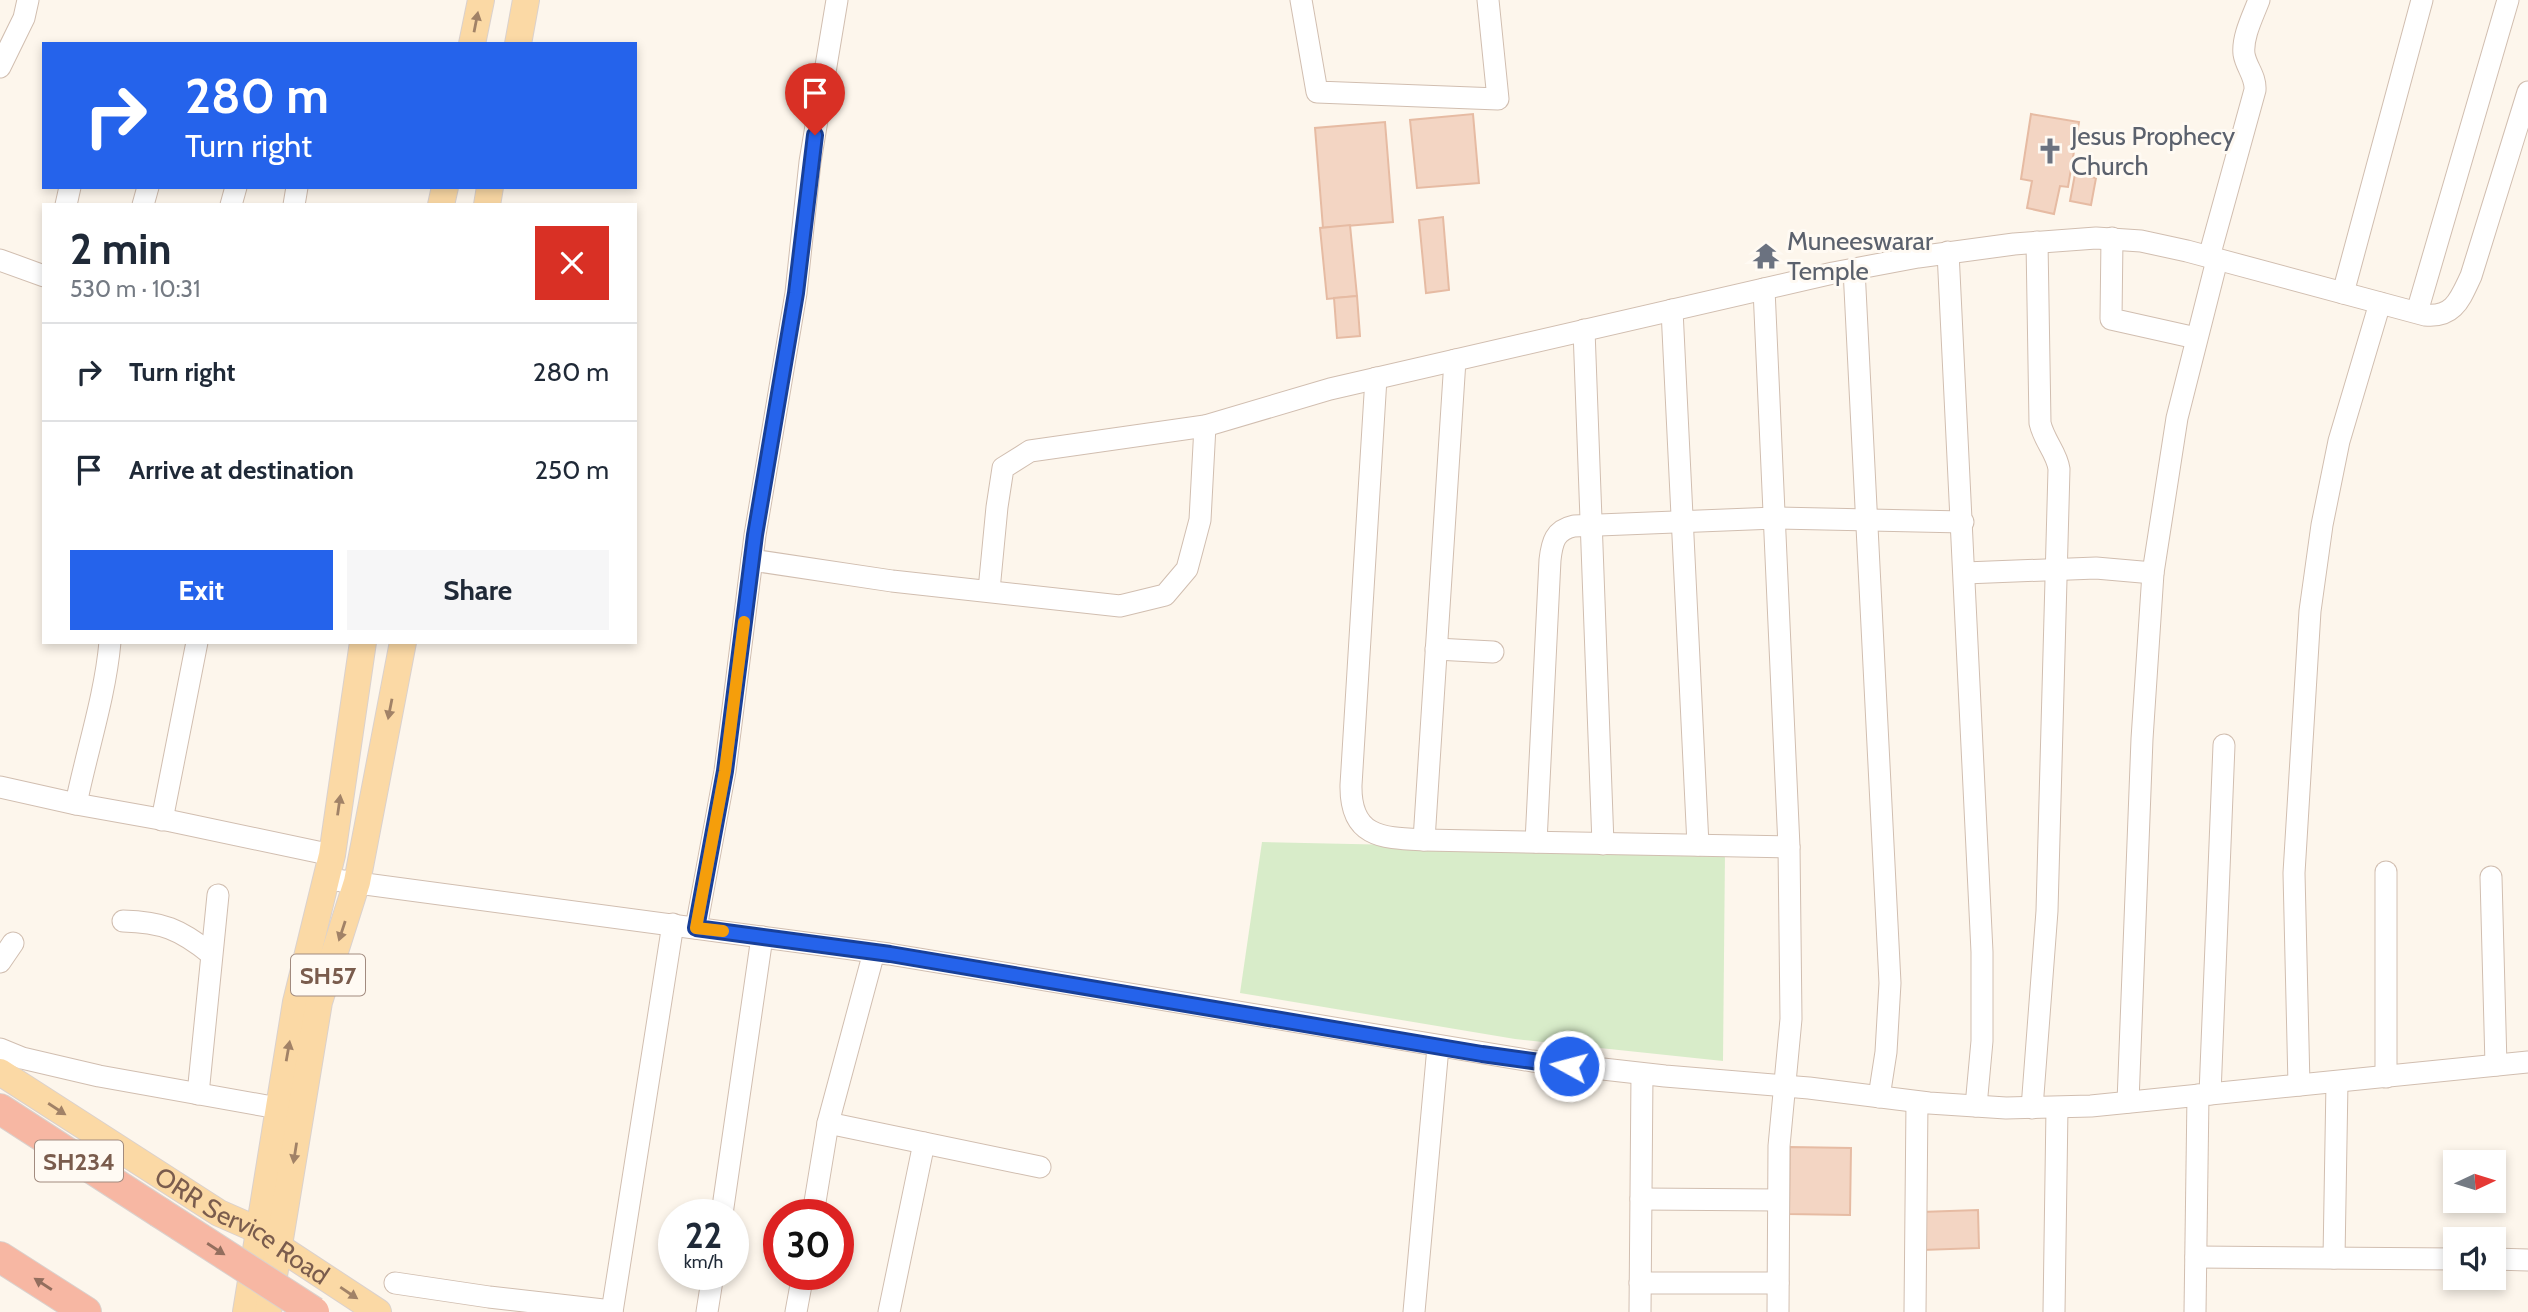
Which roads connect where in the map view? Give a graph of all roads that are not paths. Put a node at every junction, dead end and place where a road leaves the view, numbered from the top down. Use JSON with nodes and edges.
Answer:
{"nodes":[{"id":1,"x":28,"y":0,"type":"edge"},
{"id":2,"x":481,"y":0,"type":"edge"},
{"id":3,"x":526,"y":0,"type":"edge"},
{"id":4,"x":837,"y":0,"type":"edge"},
{"id":5,"x":1301,"y":0,"type":"edge"},
{"id":6,"x":1488,"y":0,"type":"edge"},
{"id":7,"x":2259,"y":0,"type":"edge"},
{"id":8,"x":2422,"y":0,"type":"edge"},
{"id":9,"x":2508,"y":0,"type":"edge"},
{"id":10,"x":472,"y":42,"type":"edge"},
{"id":11,"x":518,"y":42,"type":"edge"},
{"id":12,"x":0,"y":67,"type":"edge"},
{"id":13,"x":2528,"y":92,"type":"edge"},
{"id":14,"x":2518,"y":159,"type":"edge"},
{"id":15,"x":2112,"y":238,"type":"junction"},
{"id":16,"x":2037,"y":242,"type":"junction"},
{"id":17,"x":1948,"y":252,"type":"junction"},
{"id":18,"x":2213,"y":258,"type":"junction"},
{"id":19,"x":0,"y":260,"type":"edge"},
{"id":20,"x":1854,"y":268,"type":"junction"},
{"id":21,"x":42,"y":274,"type":"edge"},
{"id":22,"x":1764,"y":289,"type":"junction"},
{"id":23,"x":2343,"y":293,"type":"junction"},
{"id":24,"x":2380,"y":303,"type":"junction"},
{"id":25,"x":1672,"y":310,"type":"junction"},
{"id":26,"x":2417,"y":312,"type":"junction"},
{"id":27,"x":1584,"y":330,"type":"junction"},
{"id":28,"x":2196,"y":338,"type":"junction"},
{"id":29,"x":1455,"y":360,"type":"junction"},
{"id":30,"x":1376,"y":378,"type":"junction"},
{"id":31,"x":1205,"y":426,"type":"junction"},
{"id":32,"x":1775,"y":518,"type":"junction"},
{"id":33,"x":1867,"y":520,"type":"junction"},
{"id":34,"x":1682,"y":522,"type":"junction"},
{"id":35,"x":1963,"y":522,"type":"junction"},
{"id":36,"x":1591,"y":525,"type":"junction"},
{"id":37,"x":752,"y":561,"type":"junction"},
{"id":38,"x":2056,"y":568,"type":"junction"},
{"id":39,"x":1965,"y":573,"type":"junction"},
{"id":40,"x":2153,"y":573,"type":"junction"},
{"id":41,"x":989,"y":590,"type":"junction"},
{"id":42,"x":110,"y":644,"type":"edge"},
{"id":43,"x":197,"y":644,"type":"edge"},
{"id":44,"x":363,"y":644,"type":"edge"},
{"id":45,"x":403,"y":644,"type":"edge"},
{"id":46,"x":1436,"y":649,"type":"junction"},
{"id":47,"x":1493,"y":652,"type":"dead end"},
{"id":48,"x":2224,"y":745,"type":"dead end"},
{"id":49,"x":0,"y":787,"type":"edge"},
{"id":50,"x":76,"y":804,"type":"junction"},
{"id":51,"x":162,"y":820,"type":"junction"},
{"id":52,"x":1424,"y":840,"type":"junction"},
{"id":53,"x":1536,"y":842,"type":"junction"},
{"id":54,"x":1603,"y":844,"type":"junction"},
{"id":55,"x":1698,"y":845,"type":"junction"},
{"id":56,"x":1789,"y":847,"type":"junction"},
{"id":57,"x":330,"y":867,"type":"junction"},
{"id":58,"x":2386,"y":872,"type":"dead end"},
{"id":59,"x":2491,"y":877,"type":"dead end"},
{"id":60,"x":357,"y":883,"type":"junction"},
{"id":61,"x":218,"y":895,"type":"dead end"},
{"id":62,"x":122,"y":921,"type":"dead end"},
{"id":63,"x":673,"y":925,"type":"junction"},
{"id":64,"x":696,"y":928,"type":"junction"},
{"id":65,"x":762,"y":937,"type":"junction"},
{"id":66,"x":13,"y":943,"type":"dead end"},
{"id":67,"x":874,"y":952,"type":"junction"},
{"id":68,"x":211,"y":954,"type":"junction"},
{"id":69,"x":0,"y":962,"type":"edge"},
{"id":70,"x":1438,"y":1047,"type":"junction"},
{"id":71,"x":0,"y":1049,"type":"edge"},
{"id":72,"x":2528,"y":1062,"type":"edge"},
{"id":73,"x":2496,"y":1065,"type":"junction"},
{"id":74,"x":0,"y":1072,"type":"edge"},
{"id":75,"x":1642,"y":1074,"type":"junction"},
{"id":76,"x":2386,"y":1077,"type":"junction"},
{"id":77,"x":2337,"y":1082,"type":"junction"},
{"id":78,"x":2300,"y":1085,"type":"junction"},
{"id":79,"x":1784,"y":1086,"type":"junction"},
{"id":80,"x":198,"y":1094,"type":"junction"},
{"id":81,"x":2204,"y":1095,"type":"junction"},
{"id":82,"x":1879,"y":1097,"type":"junction"},
{"id":83,"x":1917,"y":1102,"type":"junction"},
{"id":84,"x":2128,"y":1102,"type":"junction"},
{"id":85,"x":1976,"y":1107,"type":"junction"},
{"id":86,"x":278,"y":1108,"type":"junction"},
{"id":87,"x":2032,"y":1108,"type":"junction"},
{"id":88,"x":2057,"y":1108,"type":"junction"},
{"id":89,"x":0,"y":1109,"type":"edge"},
{"id":90,"x":828,"y":1123,"type":"junction"},
{"id":91,"x":924,"y":1143,"type":"junction"},
{"id":92,"x":1040,"y":1167,"type":"dead end"},
{"id":93,"x":724,"y":1199,"type":"edge"},
{"id":94,"x":815,"y":1199,"type":"edge"},
{"id":95,"x":1641,"y":1199,"type":"junction"},
{"id":96,"x":1778,"y":1200,"type":"junction"},
{"id":97,"x":270,"y":1239,"type":"junction"},
{"id":98,"x":0,"y":1256,"type":"edge"},
{"id":99,"x":2196,"y":1257,"type":"junction"},
{"id":100,"x":2334,"y":1258,"type":"junction"},
{"id":101,"x":2443,"y":1259,"type":"edge"},
{"id":102,"x":2506,"y":1259,"type":"edge"},
{"id":103,"x":2528,"y":1259,"type":"edge"},
{"id":104,"x":395,"y":1283,"type":"dead end"},
{"id":105,"x":1640,"y":1283,"type":"junction"},
{"id":106,"x":1778,"y":1283,"type":"junction"},
{"id":107,"x":710,"y":1290,"type":"edge"},
{"id":108,"x":800,"y":1290,"type":"edge"},
{"id":109,"x":612,"y":1311,"type":"edge"},
{"id":110,"x":86,"y":1312,"type":"edge"},
{"id":111,"x":246,"y":1312,"type":"edge"},
{"id":112,"x":268,"y":1312,"type":"edge"},
{"id":113,"x":314,"y":1312,"type":"edge"},
{"id":114,"x":378,"y":1312,"type":"edge"},
{"id":115,"x":707,"y":1312,"type":"edge"},
{"id":116,"x":796,"y":1312,"type":"edge"},
{"id":117,"x":889,"y":1312,"type":"edge"},
{"id":118,"x":1414,"y":1312,"type":"edge"},
{"id":119,"x":1640,"y":1312,"type":"edge"},
{"id":120,"x":1778,"y":1312,"type":"edge"},
{"id":121,"x":1915,"y":1312,"type":"edge"},
{"id":122,"x":2054,"y":1312,"type":"edge"},
{"id":123,"x":2195,"y":1312,"type":"edge"}],
"edges":[{"from":1,"to":12,"type":"street"},
{"from":10,"to":2,"type":"main road","one_way":true},
{"from":3,"to":11,"type":"main road"},
{"from":4,"to":37,"type":"street"},
{"from":5,"to":6,"type":"street"},
{"from":7,"to":18,"type":"street"},
{"from":8,"to":23,"type":"street"},
{"from":9,"to":26,"type":"street"},
{"from":13,"to":14,"type":"street"},
{"from":14,"to":26,"type":"street"},
{"from":15,"to":16,"type":"street"},
{"from":15,"to":18,"type":"street"},
{"from":15,"to":28,"type":"street"},
{"from":16,"to":17,"type":"street"},
{"from":16,"to":38,"type":"street"},
{"from":17,"to":20,"type":"street"},
{"from":17,"to":35,"type":"street"},
{"from":18,"to":23,"type":"street"},
{"from":18,"to":28,"type":"street"},
{"from":19,"to":21,"type":"street"},
{"from":20,"to":22,"type":"street"},
{"from":20,"to":33,"type":"street"},
{"from":22,"to":25,"type":"street"},
{"from":22,"to":32,"type":"street"},
{"from":23,"to":24,"type":"street"},
{"from":24,"to":26,"type":"street"},
{"from":24,"to":78,"type":"street"},
{"from":25,"to":27,"type":"street"},
{"from":25,"to":34,"type":"street"},
{"from":27,"to":29,"type":"street"},
{"from":27,"to":36,"type":"street"},
{"from":28,"to":40,"type":"street"},
{"from":29,"to":30,"type":"street"},
{"from":29,"to":46,"type":"street"},
{"from":30,"to":31,"type":"street"},
{"from":30,"to":52,"type":"street"},
{"from":31,"to":41,"type":"street"},
{"from":31,"to":41,"type":"street"},
{"from":32,"to":33,"type":"street"},
{"from":32,"to":34,"type":"street"},
{"from":32,"to":56,"type":"street"},
{"from":33,"to":35,"type":"street"},
{"from":33,"to":82,"type":"street"},
{"from":34,"to":36,"type":"street"},
{"from":34,"to":55,"type":"street"},
{"from":35,"to":39,"type":"street"},
{"from":36,"to":53,"type":"street"},
{"from":36,"to":54,"type":"street"},
{"from":37,"to":41,"type":"street"},
{"from":37,"to":64,"type":"street"},
{"from":38,"to":39,"type":"street"},
{"from":38,"to":40,"type":"street"},
{"from":38,"to":87,"type":"street"},
{"from":39,"to":85,"type":"street"},
{"from":40,"to":84,"type":"street"},
{"from":42,"to":50,"type":"street"},
{"from":43,"to":51,"type":"street"},
{"from":57,"to":44,"type":"main road","number":"SH57","one_way":true},
{"from":45,"to":60,"type":"main road","number":"SH57","one_way":true},
{"from":46,"to":47,"type":"street"},
{"from":46,"to":52,"type":"street"},
{"from":48,"to":81,"type":"street"},
{"from":49,"to":50,"type":"street"},
{"from":50,"to":51,"type":"street"},
{"from":51,"to":57,"type":"street"},
{"from":52,"to":53,"type":"street"},
{"from":53,"to":54,"type":"street"},
{"from":54,"to":55,"type":"street"},
{"from":55,"to":56,"type":"street"},
{"from":56,"to":79,"type":"street"},
{"from":57,"to":60,"type":"street"},
{"from":86,"to":57,"type":"main road","number":"SH57","one_way":true},
{"from":58,"to":76,"type":"street"},
{"from":59,"to":73,"type":"street"},
{"from":60,"to":63,"type":"street"},
{"from":60,"to":97,"type":"main road","number":"SH57","one_way":true},
{"from":61,"to":68,"type":"street"},
{"from":62,"to":68,"type":"street"},
{"from":63,"to":64,"type":"street"},
{"from":63,"to":109,"type":"street"},
{"from":64,"to":65,"type":"street"},
{"from":65,"to":67,"type":"street"},
{"from":65,"to":93,"type":"street"},
{"from":66,"to":69,"type":"street"},
{"from":67,"to":70,"type":"street"},
{"from":67,"to":90,"type":"street"},
{"from":68,"to":80,"type":"street"},
{"from":70,"to":75,"type":"street"},
{"from":70,"to":118,"type":"street"},
{"from":71,"to":80,"type":"street"},
{"from":72,"to":73,"type":"street"},
{"from":73,"to":76,"type":"street"},
{"from":74,"to":97,"type":"main road","name":"ORR Service Road","one_way":true},
{"from":75,"to":79,"type":"street"},
{"from":75,"to":95,"type":"street"},
{"from":76,"to":77,"type":"street"},
{"from":77,"to":78,"type":"street"},
{"from":77,"to":100,"type":"street"},
{"from":78,"to":81,"type":"street"},
{"from":79,"to":82,"type":"street"},
{"from":79,"to":96,"type":"street"},
{"from":80,"to":86,"type":"street"},
{"from":81,"to":84,"type":"street"},
{"from":81,"to":99,"type":"street"},
{"from":82,"to":83,"type":"street"},
{"from":83,"to":85,"type":"street"},
{"from":83,"to":121,"type":"street"},
{"from":84,"to":88,"type":"street"},
{"from":85,"to":87,"type":"street"},
{"from":86,"to":97,"type":"main road","number":"SH57"},
{"from":87,"to":88,"type":"street"},
{"from":88,"to":122,"type":"street"},
{"from":89,"to":113,"type":"highway","number":"SH234","one_way":true,"bridge":true},
{"from":90,"to":91,"type":"street"},
{"from":90,"to":94,"type":"street"},
{"from":91,"to":92,"type":"street"},
{"from":91,"to":117,"type":"street"},
{"from":95,"to":96,"type":"street"},
{"from":95,"to":105,"type":"street"},
{"from":96,"to":106,"type":"street"},
{"from":97,"to":111,"type":"main road","number":"SH57"},
{"from":97,"to":112,"type":"main road","number":"SH57"},
{"from":97,"to":114,"type":"main road","name":"ORR Service Road","one_way":true},
{"from":110,"to":98,"type":"highway","one_way":true},
{"from":99,"to":100,"type":"street"},
{"from":99,"to":123,"type":"street"},
{"from":100,"to":101,"type":"street"},
{"from":102,"to":103,"type":"street"},
{"from":104,"to":109,"type":"street"},
{"from":105,"to":106,"type":"street"},
{"from":105,"to":119,"type":"street"},
{"from":106,"to":120,"type":"street"},
{"from":107,"to":115,"type":"street"},
{"from":108,"to":116,"type":"street"}]}
